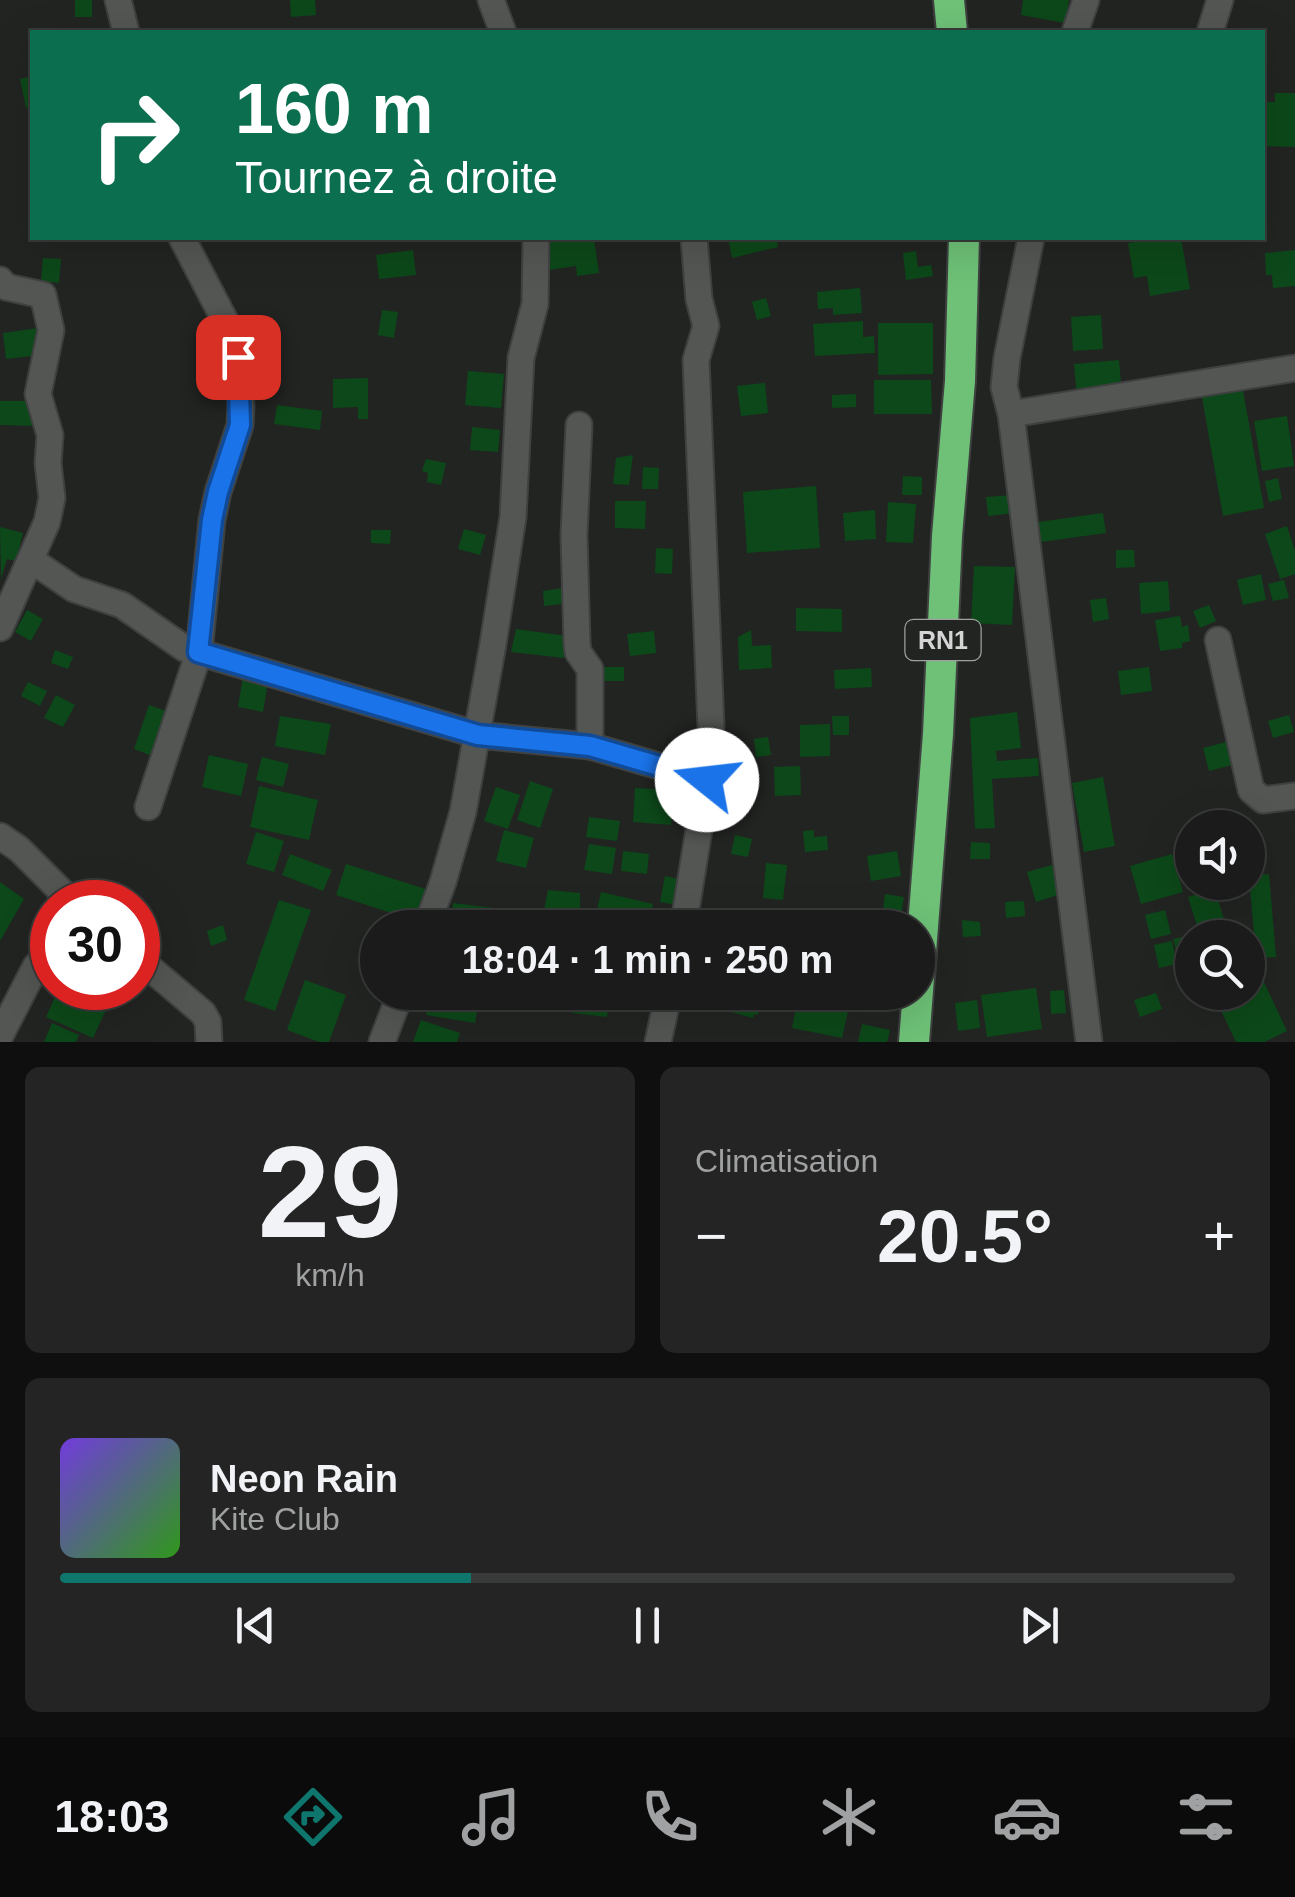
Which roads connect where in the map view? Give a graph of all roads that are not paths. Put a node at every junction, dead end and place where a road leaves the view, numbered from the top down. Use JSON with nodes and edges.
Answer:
{"nodes":[{"id":1,"x":118,"y":0,"type":"edge"},
{"id":2,"x":491,"y":0,"type":"edge"},
{"id":3,"x":949,"y":0,"type":"edge"},
{"id":4,"x":1086,"y":0,"type":"edge"},
{"id":5,"x":1220,"y":0,"type":"edge"},
{"id":6,"x":126,"y":30,"type":"edge"},
{"id":7,"x":501,"y":30,"type":"edge"},
{"id":8,"x":952,"y":30,"type":"edge"},
{"id":9,"x":1076,"y":30,"type":"edge"},
{"id":10,"x":1211,"y":30,"type":"edge"},
{"id":11,"x":183,"y":240,"type":"edge"},
{"id":12,"x":536,"y":240,"type":"edge"},
{"id":13,"x":694,"y":240,"type":"edge"},
{"id":14,"x":964,"y":240,"type":"edge"},
{"id":15,"x":1031,"y":240,"type":"edge"},
{"id":16,"x":0,"y":280,"type":"edge"},
{"id":17,"x":1295,"y":368,"type":"edge"},
{"id":18,"x":960,"y":381,"type":"junction"},
{"id":19,"x":1004,"y":387,"type":"junction"},
{"id":20,"x":1010,"y":414,"type":"junction"},
{"id":21,"x":579,"y":425,"type":"dead end"},
{"id":22,"x":31,"y":560,"type":"junction"},
{"id":23,"x":0,"y":628,"type":"edge"},
{"id":24,"x":1218,"y":640,"type":"dead end"},
{"id":25,"x":198,"y":652,"type":"junction"},
{"id":26,"x":478,"y":735,"type":"junction"},
{"id":27,"x":590,"y":746,"type":"junction"},
{"id":28,"x":707,"y":780,"type":"junction"},
{"id":29,"x":1295,"y":796,"type":"edge"},
{"id":30,"x":148,"y":807,"type":"dead end"},
{"id":31,"x":0,"y":836,"type":"edge"},
{"id":32,"x":50,"y":880,"type":"edge"},
{"id":33,"x":432,"y":910,"type":"edge"},
{"id":34,"x":686,"y":910,"type":"edge"},
{"id":35,"x":160,"y":976,"type":"edge"},
{"id":36,"x":30,"y":978,"type":"edge"},
{"id":37,"x":394,"y":1010,"type":"edge"},
{"id":38,"x":665,"y":1010,"type":"edge"},
{"id":39,"x":0,"y":1036,"type":"edge"},
{"id":40,"x":209,"y":1042,"type":"edge"},
{"id":41,"x":382,"y":1042,"type":"edge"},
{"id":42,"x":658,"y":1042,"type":"edge"},
{"id":43,"x":914,"y":1042,"type":"edge"},
{"id":44,"x":1089,"y":1042,"type":"edge"}],
"edges":[{"from":1,"to":6,"type":"street"},
{"from":2,"to":7,"type":"street"},
{"from":3,"to":8,"type":"highway"},
{"from":4,"to":9,"type":"street"},
{"from":5,"to":10,"type":"street"},
{"from":11,"to":25,"type":"street"},
{"from":12,"to":26,"type":"street"},
{"from":13,"to":28,"type":"street"},
{"from":14,"to":18,"type":"highway","number":"RN1"},
{"from":15,"to":19,"type":"street"},
{"from":16,"to":22,"type":"street"},
{"from":17,"to":20,"type":"street"},
{"from":18,"to":19,"type":"street"},
{"from":18,"to":43,"type":"highway","number":"RN1"},
{"from":19,"to":20,"type":"street"},
{"from":20,"to":44,"type":"street"},
{"from":21,"to":27,"type":"street"},
{"from":22,"to":23,"type":"street"},
{"from":22,"to":25,"type":"street"},
{"from":24,"to":29,"type":"street"},
{"from":25,"to":26,"type":"street"},
{"from":25,"to":30,"type":"street"},
{"from":26,"to":27,"type":"street"},
{"from":26,"to":33,"type":"street"},
{"from":27,"to":28,"type":"street"},
{"from":28,"to":34,"type":"street"},
{"from":31,"to":32,"type":"street"},
{"from":35,"to":40,"type":"street"},
{"from":36,"to":39,"type":"street"},
{"from":37,"to":41,"type":"street"},
{"from":38,"to":42,"type":"street"}]}
